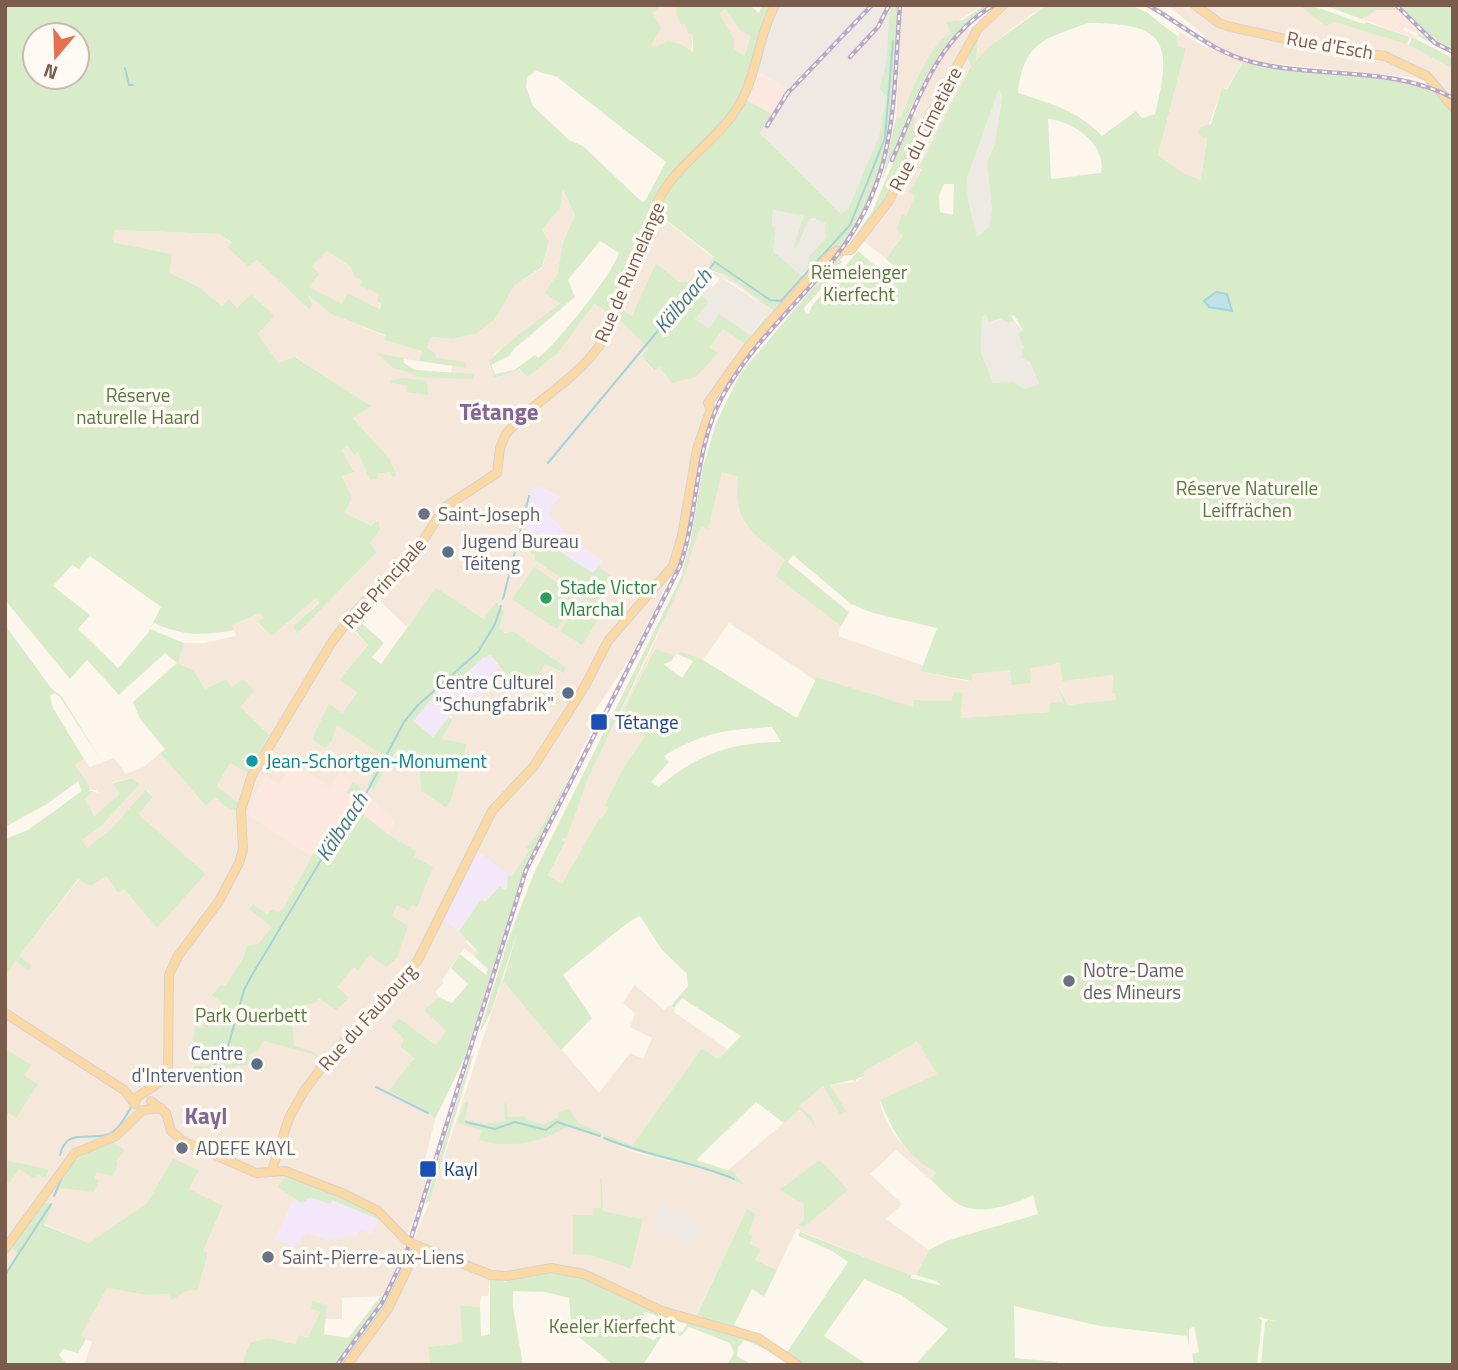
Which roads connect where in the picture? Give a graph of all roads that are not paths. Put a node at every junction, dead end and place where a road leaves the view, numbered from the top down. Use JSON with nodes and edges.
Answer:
{"nodes":[{"id":1,"x":775,"y":5,"type":"edge"},
{"id":2,"x":1003,"y":5,"type":"edge"},
{"id":3,"x":1195,"y":5,"type":"edge"},
{"id":4,"x":1453,"y":107,"type":"edge"},
{"id":5,"x":708,"y":403,"type":"joint"},
{"id":6,"x":500,"y":466,"type":"joint"},
{"id":7,"x":5,"y":1013,"type":"edge"},
{"id":8,"x":143,"y":1102,"type":"junction"},
{"id":9,"x":272,"y":1170,"type":"junction"},
{"id":10,"x":414,"y":1244,"type":"junction"},
{"id":11,"x":5,"y":1250,"type":"edge"},
{"id":12,"x":347,"y":1365,"type":"edge"},
{"id":13,"x":798,"y":1365,"type":"edge"}],
"edges":[{"from":1,"to":6,"type":"main road","name":"Rue de Rumelange"},
{"from":2,"to":5,"type":"main road","name":"Rue du Cimetière"},
{"from":3,"to":4,"type":"main road","name":"Rue d'Esch"},
{"from":5,"to":9,"type":"main road","name":"Rue du Faubourg"},
{"from":6,"to":8,"type":"main road","name":"Rue Principale"},
{"from":7,"to":8,"type":"main road"},
{"from":8,"to":9,"type":"main road"},
{"from":8,"to":11,"type":"main road"},
{"from":9,"to":10,"type":"main road"},
{"from":10,"to":12,"type":"main road"},
{"from":10,"to":13,"type":"main road"}]}
